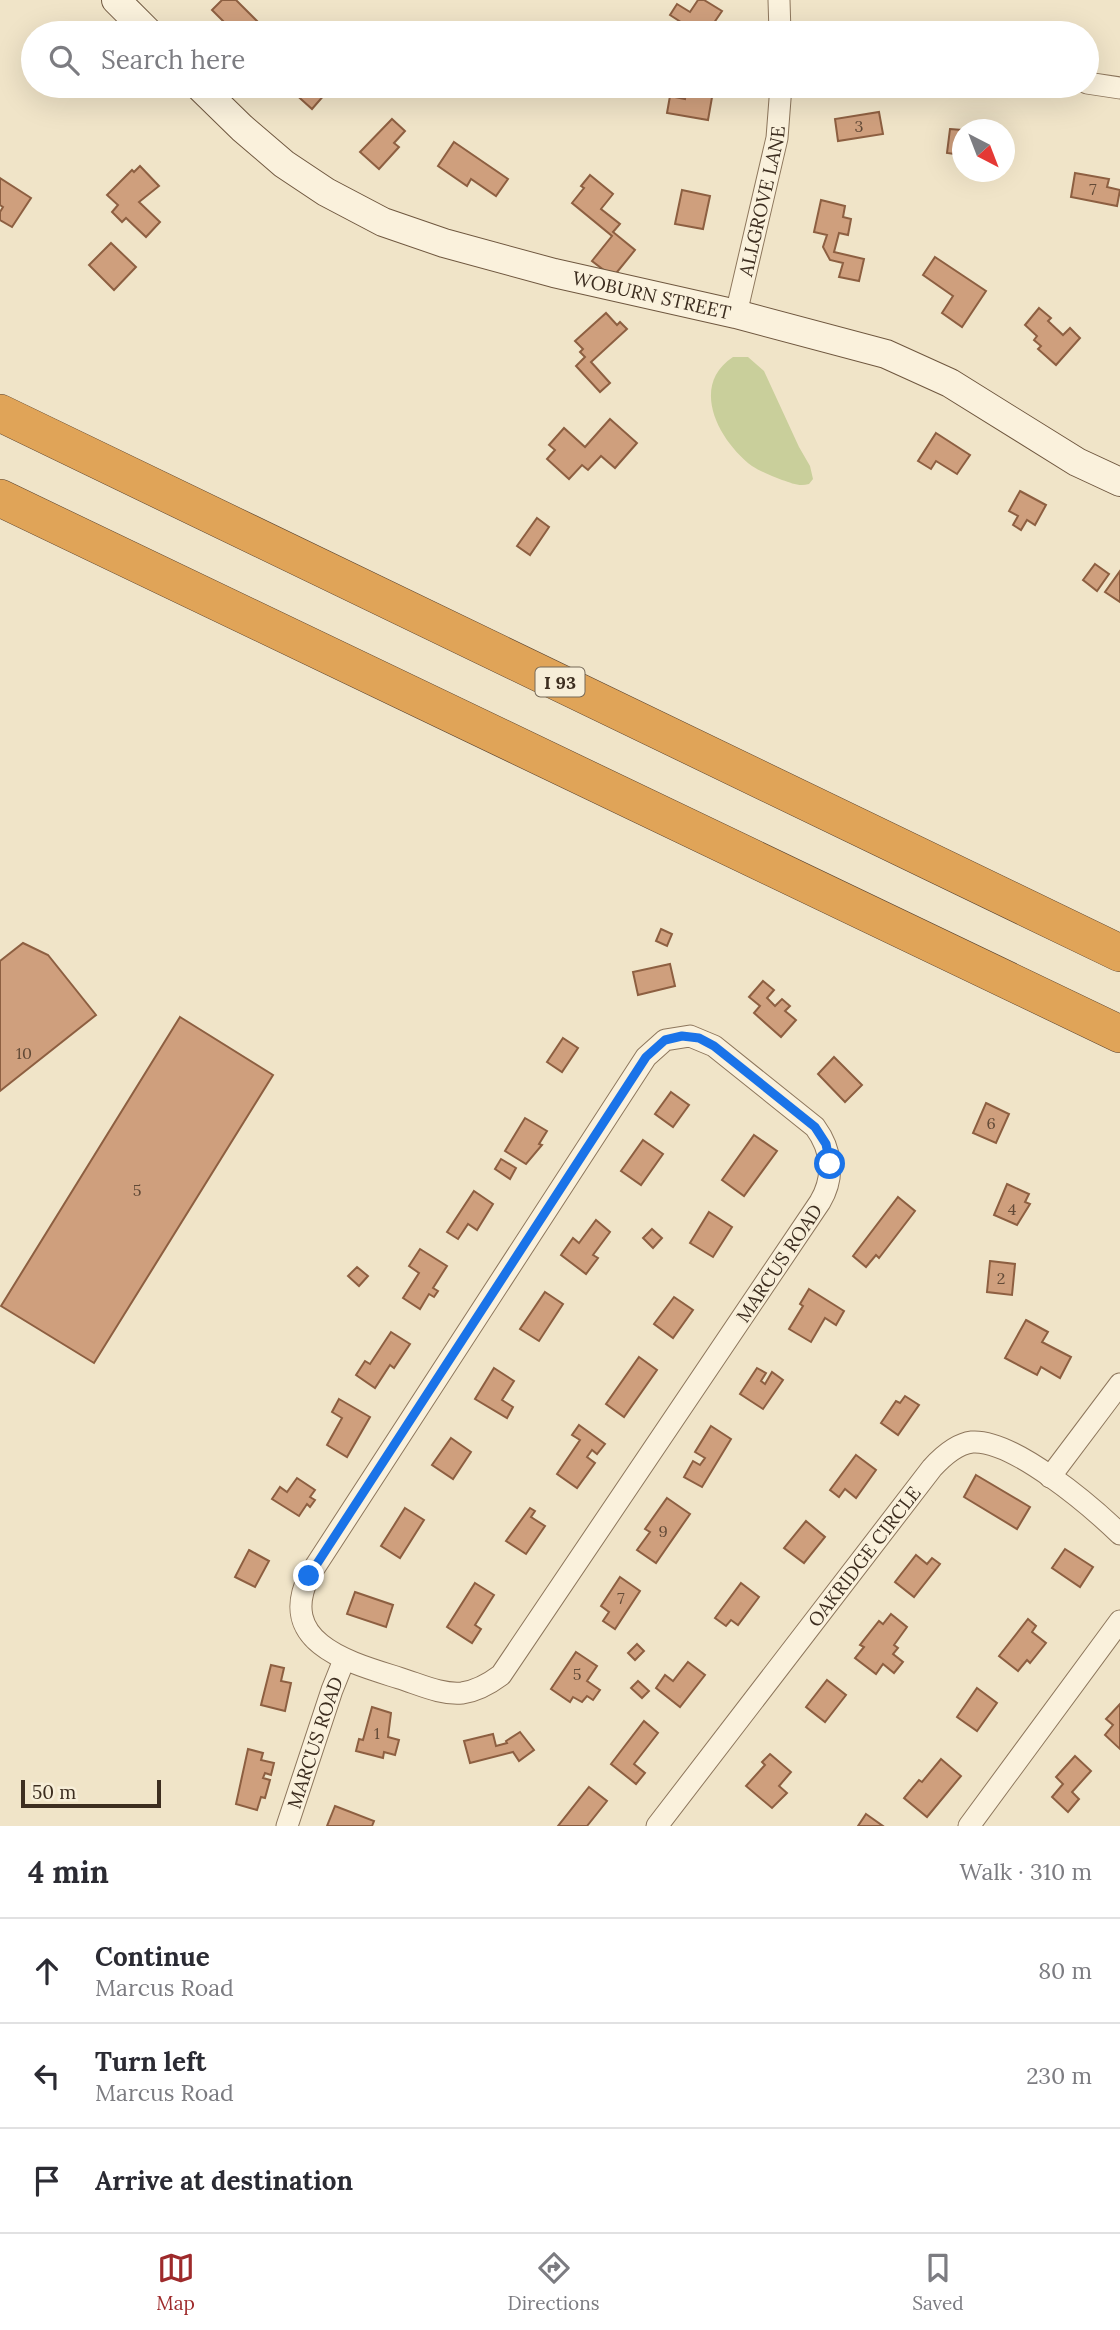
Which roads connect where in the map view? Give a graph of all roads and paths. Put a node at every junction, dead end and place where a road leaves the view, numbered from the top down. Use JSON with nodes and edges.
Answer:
{"nodes":[{"id":1,"x":117,"y":0,"type":"edge"},
{"id":2,"x":779,"y":0,"type":"edge"},
{"id":3,"x":137,"y":21,"type":"edge"},
{"id":4,"x":780,"y":21,"type":"edge"},
{"id":5,"x":1099,"y":85,"type":"edge"},
{"id":6,"x":1120,"y":88,"type":"edge"},
{"id":7,"x":211,"y":98,"type":"edge"},
{"id":8,"x":780,"y":98,"type":"edge"},
{"id":9,"x":736,"y":314,"type":"junction"},
{"id":10,"x":0,"y":413,"type":"edge"},
{"id":11,"x":1120,"y":482,"type":"edge"},
{"id":12,"x":0,"y":498,"type":"edge"},
{"id":13,"x":1120,"y":953,"type":"edge"},
{"id":14,"x":1120,"y":1034,"type":"edge"},
{"id":15,"x":1120,"y":1384,"type":"edge"},
{"id":16,"x":1050,"y":1477,"type":"junction"},
{"id":17,"x":1120,"y":1534,"type":"edge"},
{"id":18,"x":1120,"y":1621,"type":"edge"},
{"id":19,"x":344,"y":1660,"type":"junction"},
{"id":20,"x":287,"y":1826,"type":"edge"},
{"id":21,"x":657,"y":1826,"type":"edge"},
{"id":22,"x":969,"y":1826,"type":"edge"}],
"edges":[{"from":1,"to":3,"type":"street"},
{"from":2,"to":4,"type":"street"},
{"from":5,"to":6,"type":"street"},
{"from":7,"to":9,"type":"street","name":"WOBURN STREET"},
{"from":8,"to":9,"type":"street","name":"ALLGROVE LANE"},
{"from":9,"to":11,"type":"street","name":"WOBURN STREET"},
{"from":10,"to":13,"type":"highway","number":"I 93"},
{"from":12,"to":14,"type":"highway"},
{"from":15,"to":16,"type":"street"},
{"from":16,"to":17,"type":"street","name":"OAKRIDGE CIRCLE"},
{"from":16,"to":21,"type":"street","name":"OAKRIDGE CIRCLE"},
{"from":18,"to":22,"type":"street"},
{"from":19,"to":19,"type":"street","name":"MARCUS ROAD"},
{"from":19,"to":20,"type":"street","name":"MARCUS ROAD"}]}
